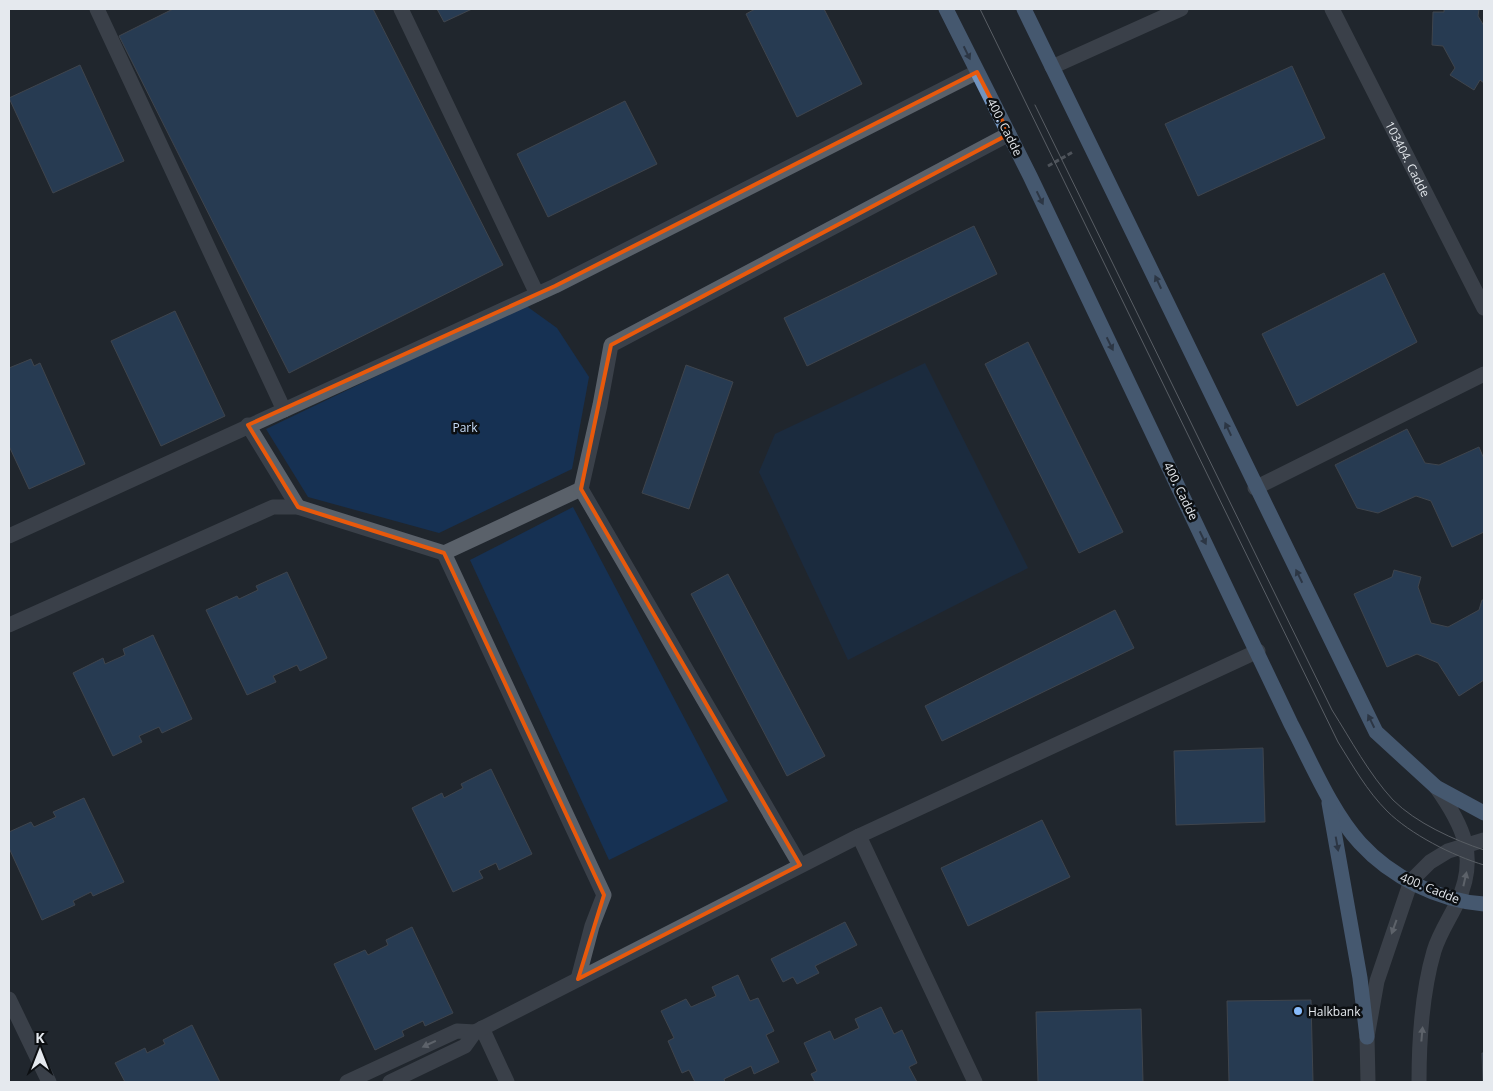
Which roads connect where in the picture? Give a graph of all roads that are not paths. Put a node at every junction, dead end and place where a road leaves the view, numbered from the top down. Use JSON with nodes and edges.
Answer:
{"nodes":[{"id":1,"x":97,"y":9,"type":"edge"},
{"id":2,"x":401,"y":9,"type":"edge"},
{"id":3,"x":946,"y":9,"type":"edge"},
{"id":4,"x":1024,"y":9,"type":"edge"},
{"id":5,"x":1181,"y":9,"type":"edge"},
{"id":6,"x":1332,"y":9,"type":"edge"},
{"id":7,"x":1052,"y":67,"type":"junction"},
{"id":8,"x":977,"y":72,"type":"junction"},
{"id":9,"x":1009,"y":134,"type":"junction"},
{"id":10,"x":537,"y":294,"type":"junction"},
{"id":11,"x":1484,"y":308,"type":"edge"},
{"id":12,"x":1484,"y":374,"type":"edge"},
{"id":13,"x":284,"y":410,"type":"junction"},
{"id":14,"x":248,"y":425,"type":"junction"},
{"id":15,"x":1255,"y":488,"type":"junction"},
{"id":16,"x":581,"y":489,"type":"junction"},
{"id":17,"x":298,"y":507,"type":"junction"},
{"id":18,"x":9,"y":536,"type":"edge"},
{"id":19,"x":444,"y":552,"type":"junction"},
{"id":20,"x":9,"y":625,"type":"edge"},
{"id":21,"x":1258,"y":651,"type":"junction"},
{"id":22,"x":1436,"y":788,"type":"junction"},
{"id":23,"x":1328,"y":796,"type":"junction"},
{"id":24,"x":1484,"y":813,"type":"edge"},
{"id":25,"x":859,"y":836,"type":"junction"},
{"id":26,"x":1484,"y":840,"type":"edge"},
{"id":27,"x":1467,"y":844,"type":"junction"},
{"id":28,"x":800,"y":865,"type":"junction"},
{"id":29,"x":1411,"y":881,"type":"junction"},
{"id":30,"x":1458,"y":900,"type":"junction"},
{"id":31,"x":1484,"y":904,"type":"edge"},
{"id":32,"x":578,"y":979,"type":"junction"},
{"id":33,"x":9,"y":999,"type":"edge"},
{"id":34,"x":478,"y":1030,"type":"junction"},
{"id":35,"x":1367,"y":1038,"type":"junction"},
{"id":36,"x":49,"y":1082,"type":"edge"},
{"id":37,"x":348,"y":1082,"type":"edge"},
{"id":38,"x":390,"y":1082,"type":"edge"},
{"id":39,"x":507,"y":1082,"type":"edge"},
{"id":40,"x":975,"y":1082,"type":"edge"},
{"id":41,"x":1368,"y":1082,"type":"edge"},
{"id":42,"x":1419,"y":1082,"type":"edge"}],
"edges":[{"from":1,"to":13,"type":"street"},
{"from":2,"to":10,"type":"street"},
{"from":3,"to":8,"type":"main road","name":"400. Cadde","one_way":true},
{"from":4,"to":7,"type":"main road"},
{"from":5,"to":7,"type":"street"},
{"from":6,"to":11,"type":"street","name":"103404. Cadde"},
{"from":15,"to":7,"type":"main road","one_way":true},
{"from":8,"to":9,"type":"main road","name":"400. Cadde"},
{"from":8,"to":10,"type":"street"},
{"from":9,"to":16,"type":"street"},
{"from":9,"to":21,"type":"main road","name":"400. Cadde","one_way":true},
{"from":10,"to":13,"type":"street"},
{"from":12,"to":15,"type":"street"},
{"from":13,"to":14,"type":"street"},
{"from":14,"to":17,"type":"street"},
{"from":14,"to":18,"type":"street"},
{"from":22,"to":15,"type":"main road","one_way":true},
{"from":16,"to":19,"type":"street"},
{"from":16,"to":28,"type":"street"},
{"from":17,"to":19,"type":"street"},
{"from":17,"to":20,"type":"street"},
{"from":19,"to":32,"type":"street"},
{"from":21,"to":23,"type":"main road","name":"400. Cadde"},
{"from":21,"to":25,"type":"street"},
{"from":22,"to":24,"type":"main road"},
{"from":22,"to":27,"type":"street"},
{"from":23,"to":29,"type":"main road","name":"400. Cadde"},
{"from":23,"to":35,"type":"main road","one_way":true},
{"from":25,"to":28,"type":"street"},
{"from":25,"to":40,"type":"street"},
{"from":26,"to":27,"type":"street"},
{"from":27,"to":29,"type":"street"},
{"from":30,"to":27,"type":"street","one_way":true},
{"from":28,"to":32,"type":"street"},
{"from":29,"to":30,"type":"main road","name":"400. Cadde"},
{"from":29,"to":35,"type":"street","one_way":true},
{"from":30,"to":31,"type":"main road","name":"400. Cadde"},
{"from":42,"to":30,"type":"street","one_way":true},
{"from":32,"to":34,"type":"street"},
{"from":33,"to":36,"type":"street"},
{"from":34,"to":37,"type":"street","one_way":true},
{"from":34,"to":38,"type":"street"},
{"from":34,"to":39,"type":"street"},
{"from":35,"to":41,"type":"street"}]}
